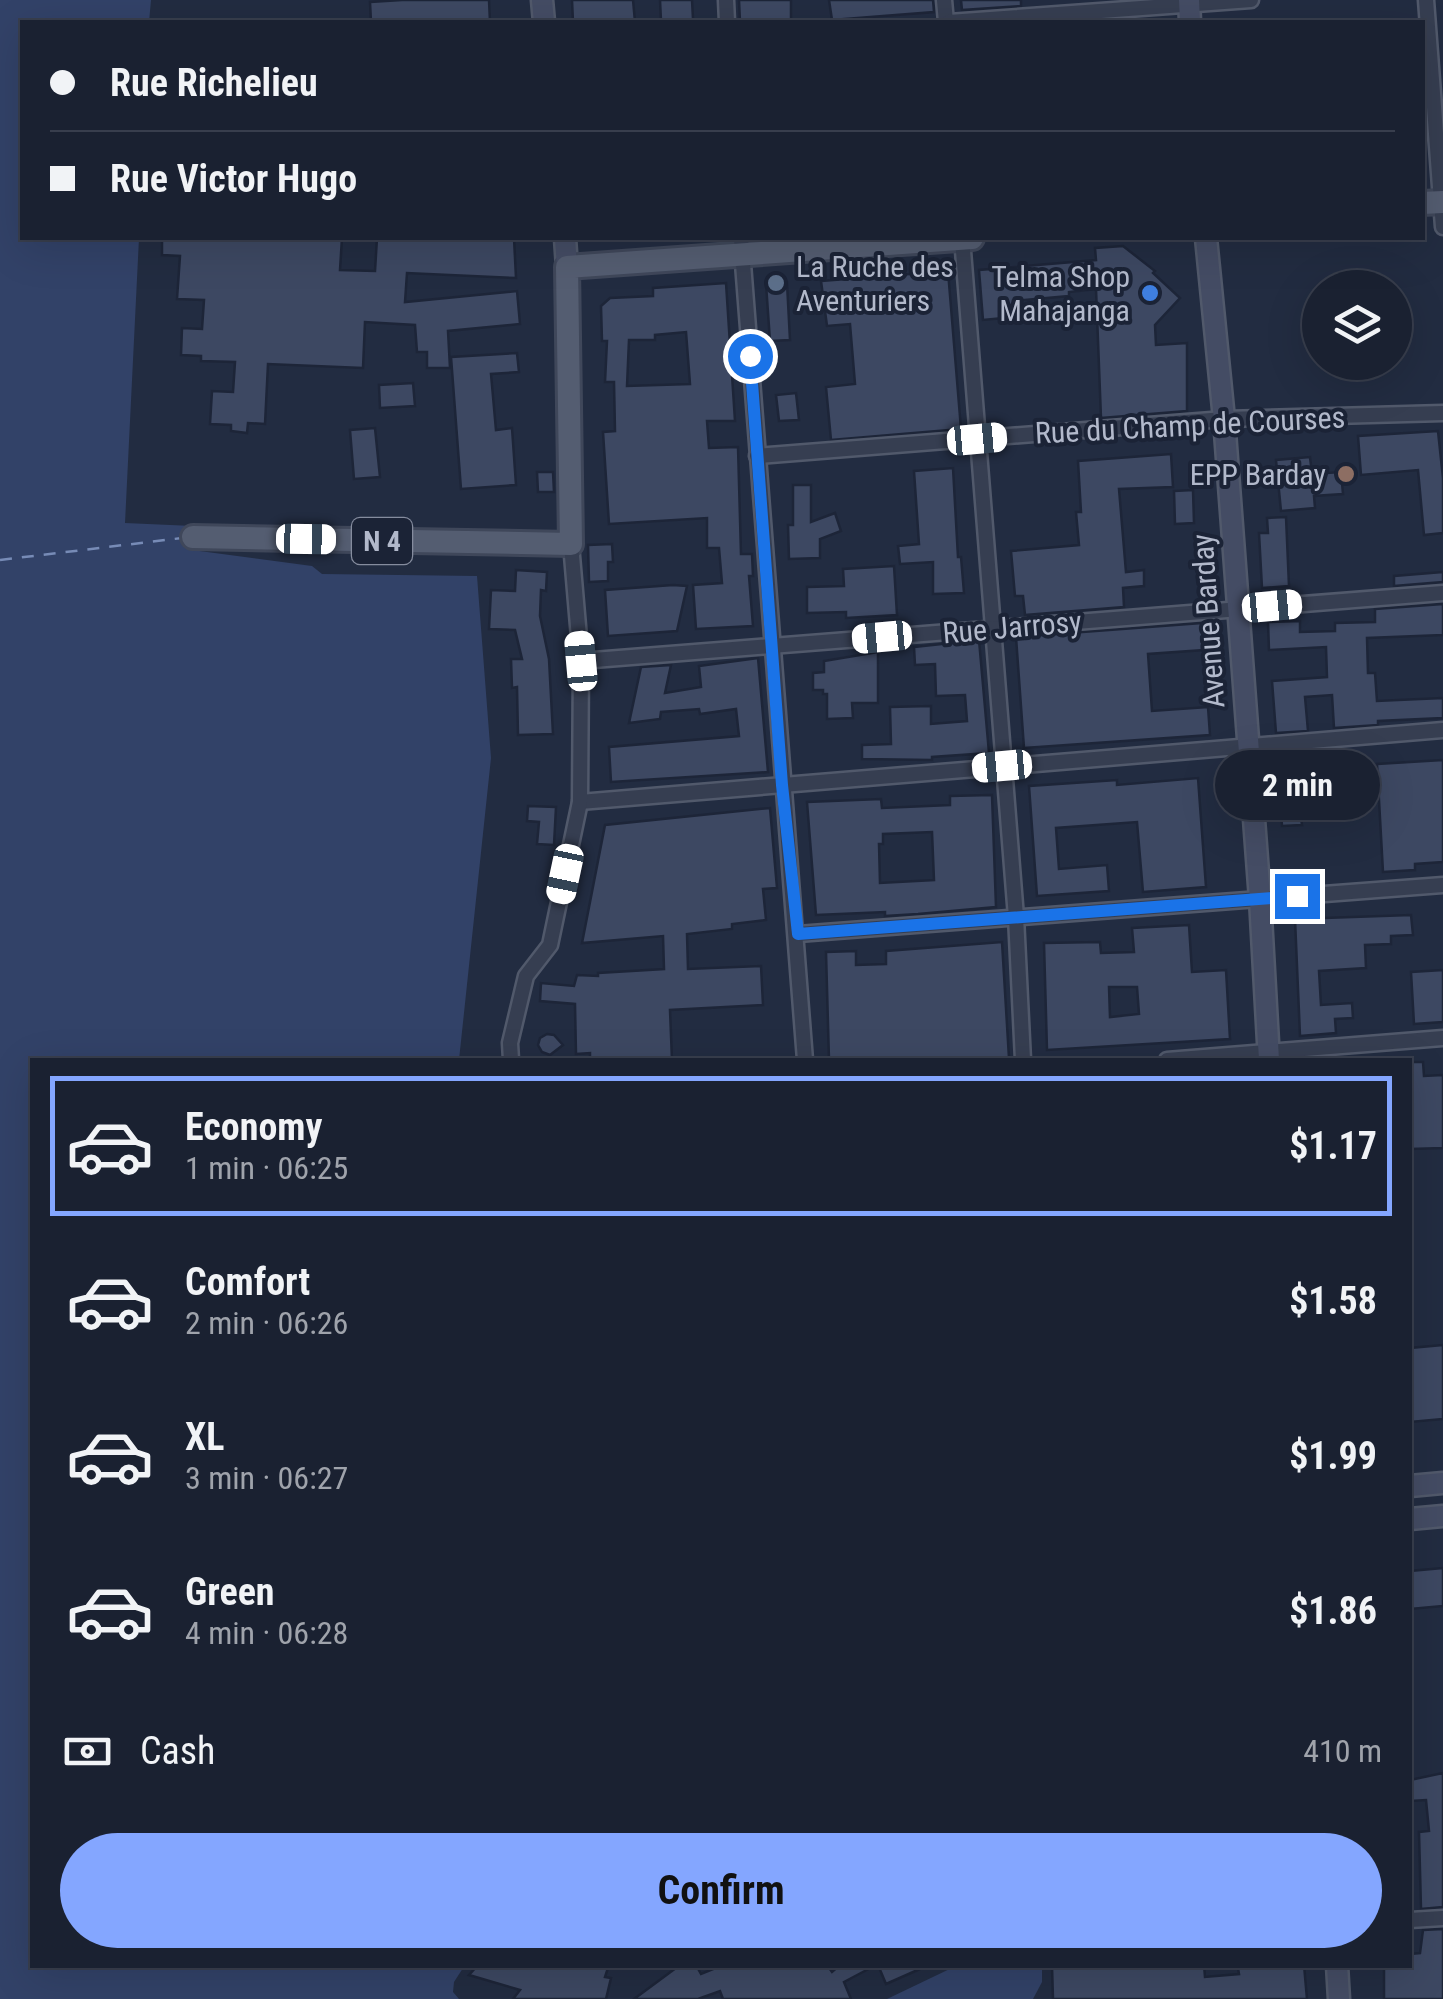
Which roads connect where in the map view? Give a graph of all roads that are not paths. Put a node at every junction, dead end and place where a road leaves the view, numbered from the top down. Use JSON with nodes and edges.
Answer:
{"nodes":[{"id":1,"x":1251,"y":0,"type":"edge"},
{"id":2,"x":1426,"y":0,"type":"edge"},
{"id":3,"x":1189,"y":9,"type":"edge"},
{"id":4,"x":984,"y":20,"type":"edge"},
{"id":5,"x":1436,"y":203,"type":"edge"},
{"id":6,"x":1443,"y":227,"type":"edge"},
{"id":7,"x":564,"y":240,"type":"edge"},
{"id":8,"x":907,"y":240,"type":"edge"},
{"id":9,"x":962,"y":240,"type":"edge"},
{"id":10,"x":1206,"y":240,"type":"edge"},
{"id":11,"x":741,"y":246,"type":"edge"},
{"id":12,"x":567,"y":268,"type":"junction"},
{"id":13,"x":1443,"y":413,"type":"edge"},
{"id":14,"x":1224,"y":419,"type":"junction"},
{"id":15,"x":977,"y":439,"type":"junction"},
{"id":16,"x":758,"y":456,"type":"junction"},
{"id":17,"x":192,"y":537,"type":"dead end"},
{"id":18,"x":570,"y":544,"type":"junction"},
{"id":19,"x":1443,"y":593,"type":"edge"},
{"id":20,"x":1238,"y":609,"type":"junction"},
{"id":21,"x":991,"y":628,"type":"junction"},
{"id":22,"x":772,"y":646,"type":"junction"},
{"id":23,"x":581,"y":661,"type":"junction"},
{"id":24,"x":1443,"y":730,"type":"edge"},
{"id":25,"x":1247,"y":746,"type":"junction"},
{"id":26,"x":1002,"y":766,"type":"junction"},
{"id":27,"x":782,"y":785,"type":"junction"},
{"id":28,"x":580,"y":802,"type":"junction"},
{"id":29,"x":1443,"y":885,"type":"edge"},
{"id":30,"x":1260,"y":899,"type":"junction"},
{"id":31,"x":1016,"y":917,"type":"junction"},
{"id":32,"x":798,"y":934,"type":"junction"},
{"id":33,"x":1443,"y":1038,"type":"edge"},
{"id":34,"x":1269,"y":1056,"type":"edge"},
{"id":35,"x":510,"y":1058,"type":"edge"},
{"id":36,"x":806,"y":1058,"type":"edge"},
{"id":37,"x":1023,"y":1058,"type":"edge"},
{"id":38,"x":1218,"y":1058,"type":"edge"},
{"id":39,"x":1443,"y":1482,"type":"edge"},
{"id":40,"x":1412,"y":1486,"type":"edge"},
{"id":41,"x":1443,"y":1516,"type":"edge"},
{"id":42,"x":1412,"y":1519,"type":"edge"},
{"id":43,"x":1443,"y":1918,"type":"edge"},
{"id":44,"x":1412,"y":1920,"type":"edge"},
{"id":45,"x":1337,"y":1968,"type":"edge"},
{"id":46,"x":1339,"y":1999,"type":"edge"}],
"edges":[{"from":1,"to":3,"type":"street"},
{"from":2,"to":5,"type":"street"},
{"from":3,"to":4,"type":"street"},
{"from":5,"to":6,"type":"street"},
{"from":7,"to":12,"type":"main road"},
{"from":8,"to":11,"type":"main road"},
{"from":9,"to":15,"type":"street"},
{"from":10,"to":14,"type":"main road","name":"Avenue Barday"},
{"from":11,"to":12,"type":"main road"},
{"from":11,"to":16,"type":"street"},
{"from":12,"to":18,"type":"main road"},
{"from":13,"to":14,"type":"street","name":"Rue du Champ de Courses"},
{"from":14,"to":15,"type":"street","name":"Rue du Champ de Courses"},
{"from":14,"to":20,"type":"main road","name":"Avenue Barday"},
{"from":15,"to":16,"type":"street","name":"Rue du Champ de Courses"},
{"from":15,"to":21,"type":"street"},
{"from":16,"to":22,"type":"street"},
{"from":17,"to":18,"type":"main road","number":"N 4"},
{"from":18,"to":23,"type":"street"},
{"from":19,"to":20,"type":"street","name":"Rue Jarrosy"},
{"from":20,"to":21,"type":"street","name":"Rue Jarrosy"},
{"from":20,"to":25,"type":"main road","name":"Avenue Barday"},
{"from":21,"to":22,"type":"street","name":"Rue Jarrosy"},
{"from":21,"to":26,"type":"street"},
{"from":22,"to":23,"type":"street","name":"Rue Jarrosy"},
{"from":22,"to":27,"type":"street"},
{"from":23,"to":28,"type":"street"},
{"from":24,"to":25,"type":"street"},
{"from":25,"to":26,"type":"street"},
{"from":25,"to":30,"type":"main road","name":"Avenue Barday"},
{"from":26,"to":27,"type":"street"},
{"from":26,"to":31,"type":"street"},
{"from":27,"to":28,"type":"street"},
{"from":27,"to":32,"type":"street"},
{"from":28,"to":35,"type":"street"},
{"from":29,"to":30,"type":"street"},
{"from":30,"to":31,"type":"street"},
{"from":30,"to":34,"type":"main road","name":"Avenue Barday"},
{"from":31,"to":32,"type":"street"},
{"from":31,"to":37,"type":"street"},
{"from":32,"to":36,"type":"street"},
{"from":33,"to":34,"type":"street"},
{"from":34,"to":38,"type":"street"},
{"from":39,"to":40,"type":"main road"},
{"from":41,"to":42,"type":"main road"},
{"from":43,"to":44,"type":"street"},
{"from":45,"to":46,"type":"main road"}]}
